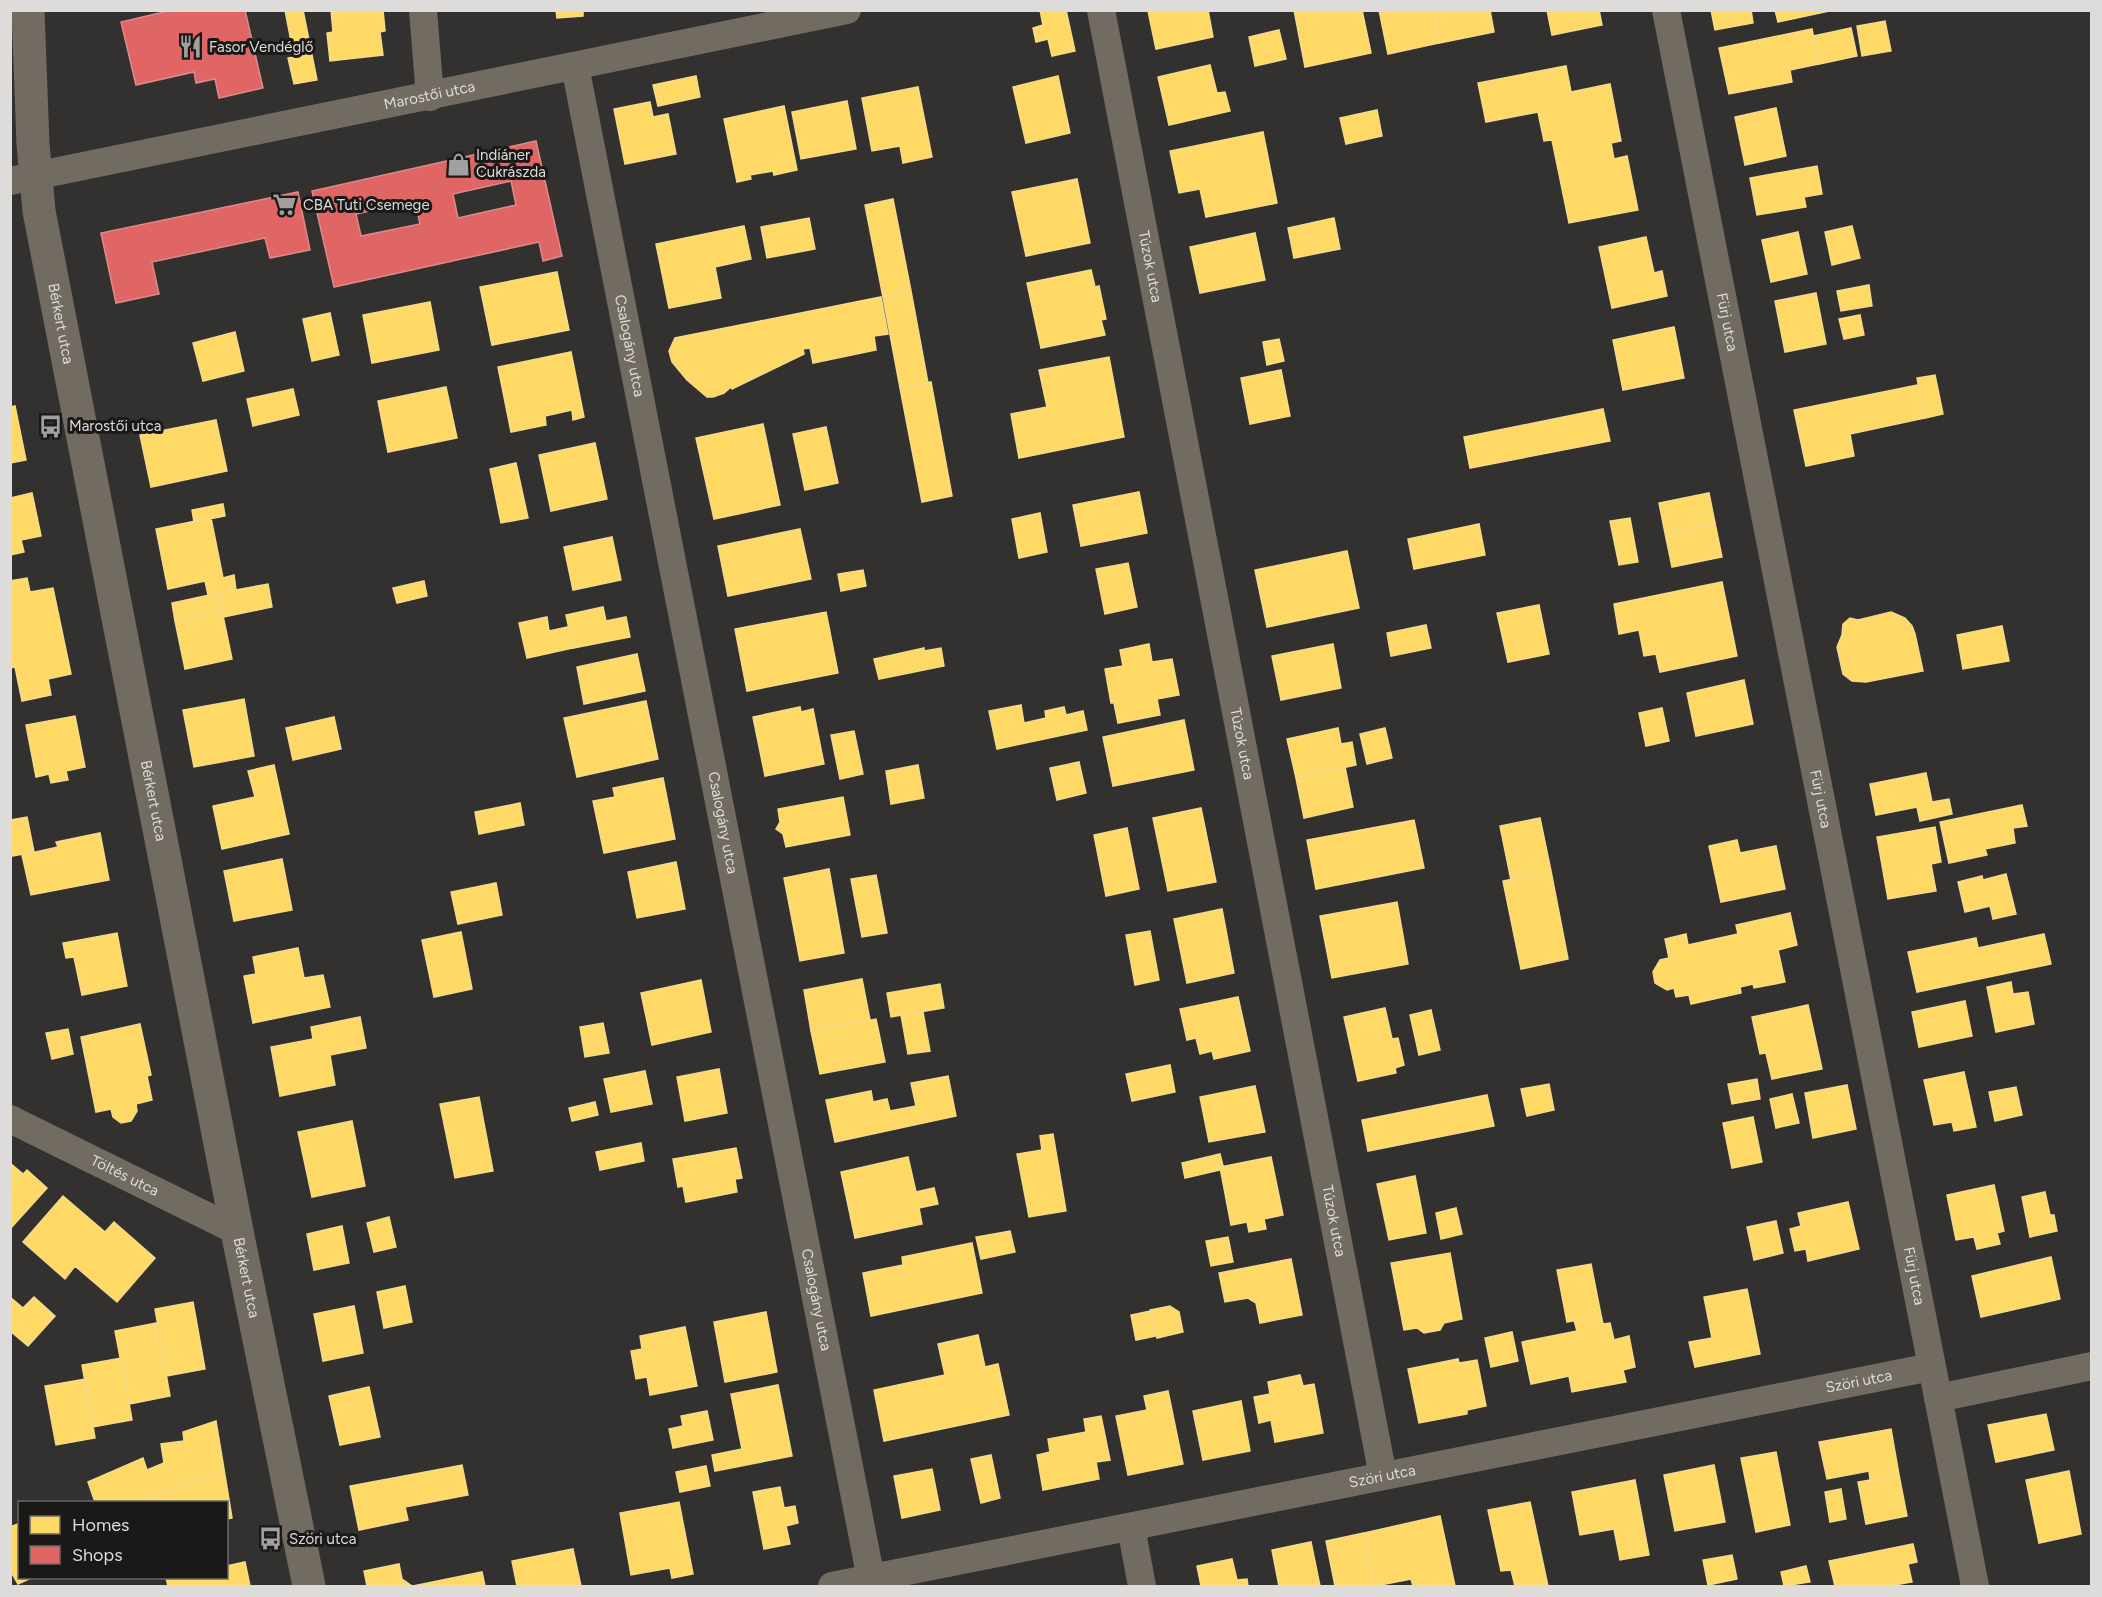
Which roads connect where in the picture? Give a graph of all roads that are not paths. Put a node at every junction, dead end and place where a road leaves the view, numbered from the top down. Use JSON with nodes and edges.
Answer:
{"nodes":[{"id":1,"x":28,"y":10,"type":"edge"},
{"id":2,"x":423,"y":10,"type":"edge"},
{"id":3,"x":1101,"y":10,"type":"edge"},
{"id":4,"x":1666,"y":10,"type":"edge"},
{"id":5,"x":837,"y":12,"type":"edge"},
{"id":6,"x":575,"y":66,"type":"junction"},
{"id":7,"x":430,"y":97,"type":"junction"},
{"id":8,"x":23,"y":179,"type":"edge"},
{"id":9,"x":10,"y":1119,"type":"edge"},
{"id":10,"x":237,"y":1231,"type":"junction"},
{"id":11,"x":2091,"y":1366,"type":"edge"},
{"id":12,"x":1931,"y":1367,"type":"junction"},
{"id":13,"x":1938,"y":1398,"type":"junction"},
{"id":14,"x":1383,"y":1476,"type":"junction"},
{"id":15,"x":1131,"y":1527,"type":"junction"},
{"id":16,"x":871,"y":1579,"type":"junction"},
{"id":17,"x":309,"y":1587,"type":"edge"},
{"id":18,"x":832,"y":1587,"type":"edge"},
{"id":19,"x":1142,"y":1587,"type":"edge"},
{"id":20,"x":1975,"y":1587,"type":"edge"}],
"edges":[{"from":1,"to":8,"type":"street","name":"Bérkert utca"},
{"from":2,"to":7,"type":"street"},
{"from":3,"to":14,"type":"street","name":"Túzok utca"},
{"from":4,"to":12,"type":"street","name":"Fürj utca"},
{"from":5,"to":6,"type":"street","name":"Marostői utca"},
{"from":6,"to":7,"type":"street","name":"Marostői utca"},
{"from":6,"to":16,"type":"street","name":"Csalogány utca"},
{"from":7,"to":8,"type":"street","name":"Marostői utca"},
{"from":8,"to":10,"type":"street","name":"Bérkert utca"},
{"from":9,"to":10,"type":"street","name":"Töltés utca"},
{"from":10,"to":17,"type":"street","name":"Bérkert utca"},
{"from":11,"to":13,"type":"street"},
{"from":12,"to":13,"type":"street","name":"Fürj utca"},
{"from":12,"to":14,"type":"street","name":"Szöri utca"},
{"from":13,"to":20,"type":"street","name":"Fürj utca"},
{"from":14,"to":15,"type":"street","name":"Szöri utca"},
{"from":15,"to":16,"type":"street","name":"Szöri utca"},
{"from":15,"to":19,"type":"street"},
{"from":16,"to":18,"type":"street","name":"Szöri utca"}]}
